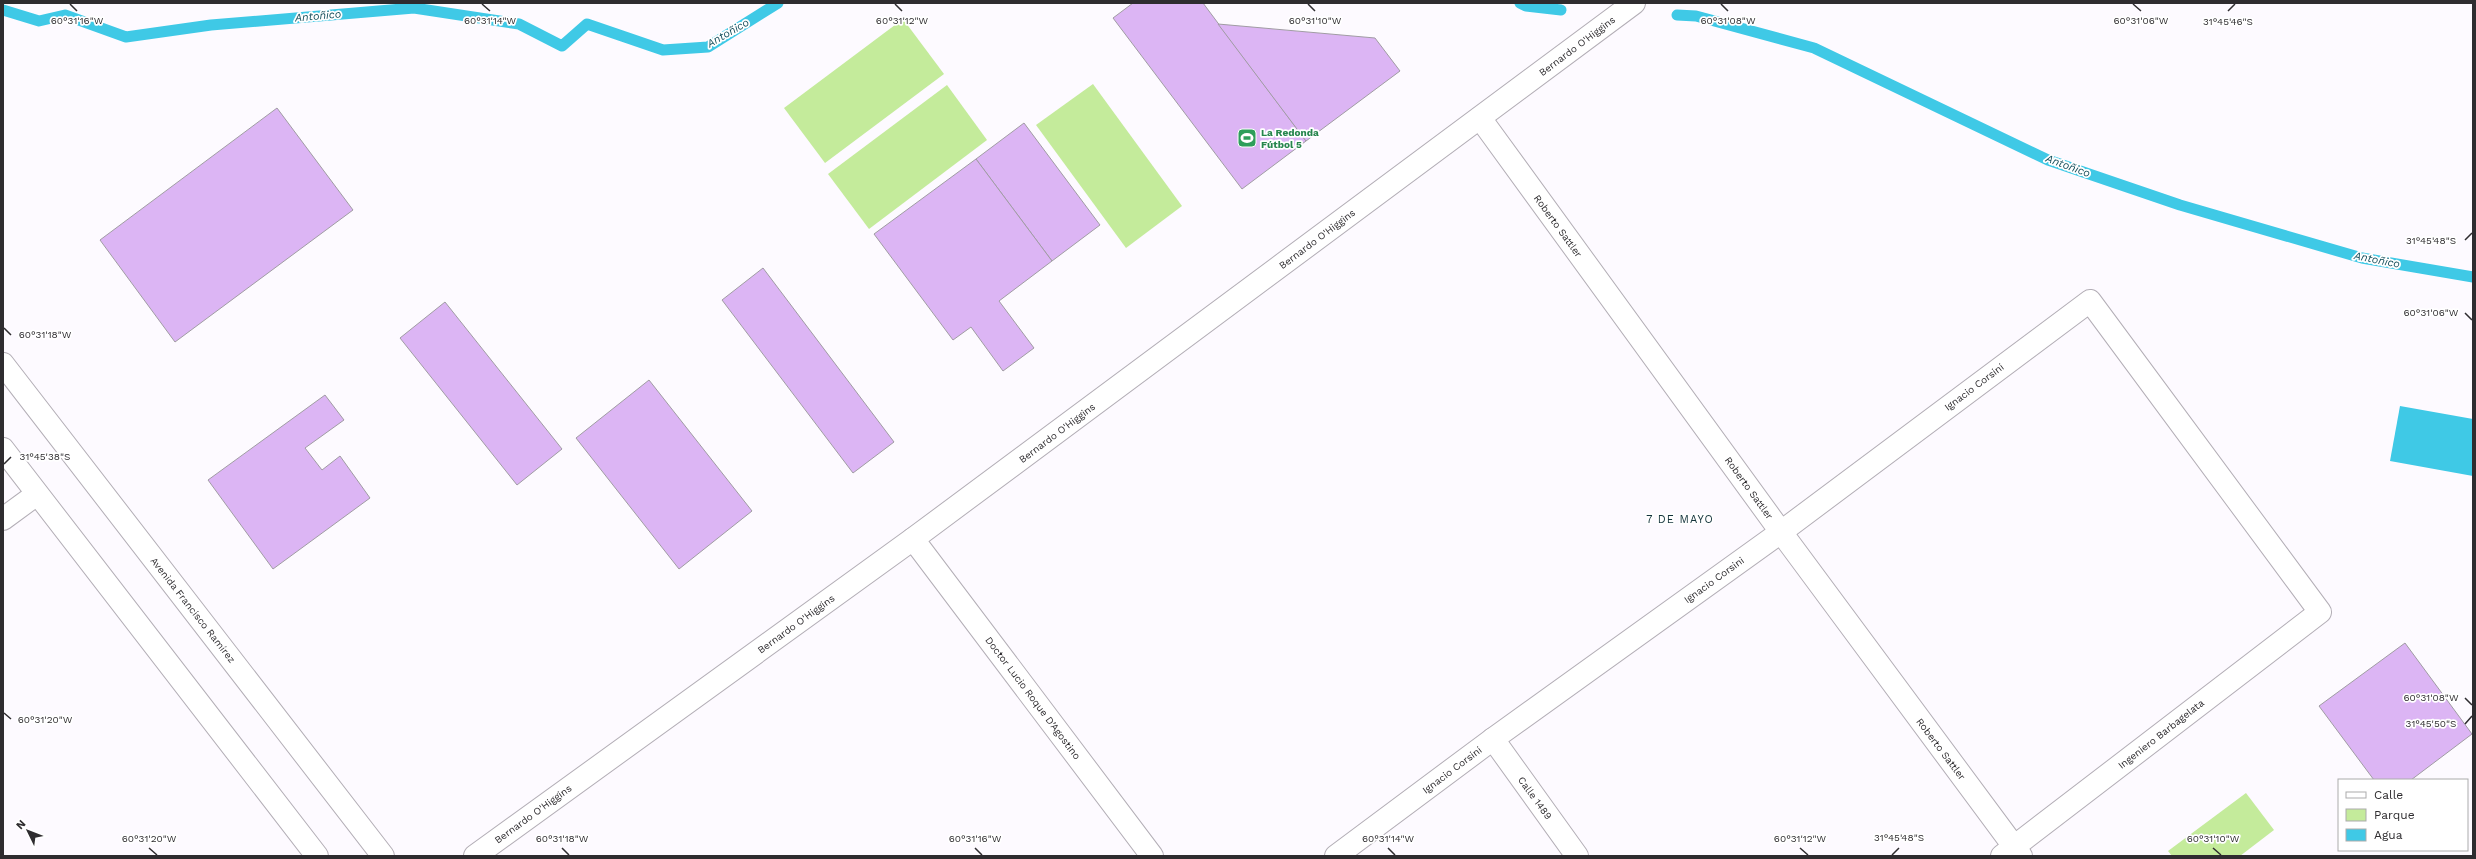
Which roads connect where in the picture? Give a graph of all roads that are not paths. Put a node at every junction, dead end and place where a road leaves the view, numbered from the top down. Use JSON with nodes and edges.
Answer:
{"nodes":[{"id":1,"x":1634,"y":3,"type":"edge"},
{"id":2,"x":1480,"y":118,"type":"junction"},
{"id":3,"x":3,"y":364,"type":"edge"},
{"id":4,"x":3,"y":449,"type":"edge"},
{"id":5,"x":37,"y":494,"type":"junction"},
{"id":6,"x":3,"y":519,"type":"edge"},
{"id":7,"x":1781,"y":532,"type":"junction"},
{"id":8,"x":913,"y":540,"type":"junction"},
{"id":9,"x":2320,"y":612,"type":"joint"},
{"id":10,"x":1493,"y":739,"type":"junction"},
{"id":11,"x":2012,"y":853,"type":"edge"},
{"id":12,"x":317,"y":856,"type":"edge"},
{"id":13,"x":383,"y":856,"type":"edge"},
{"id":14,"x":475,"y":856,"type":"edge"},
{"id":15,"x":1152,"y":856,"type":"edge"},
{"id":16,"x":1336,"y":856,"type":"edge"},
{"id":17,"x":1577,"y":856,"type":"edge"}],
"edges":[{"from":1,"to":2,"type":"street","name":"Bernardo O'Higgins"},
{"from":2,"to":7,"type":"street","name":"Roberto Sattler"},
{"from":2,"to":8,"type":"street","name":"Bernardo O'Higgins"},
{"from":3,"to":13,"type":"street","name":"Avenida Francisco Ramírez"},
{"from":4,"to":5,"type":"street"},
{"from":5,"to":6,"type":"street"},
{"from":5,"to":12,"type":"street"},
{"from":7,"to":9,"type":"street","name":"Ignacio Corsini"},
{"from":7,"to":10,"type":"street","name":"Ignacio Corsini"},
{"from":7,"to":11,"type":"street","name":"Roberto Sattler"},
{"from":8,"to":14,"type":"street","name":"Bernardo O'Higgins"},
{"from":8,"to":15,"type":"street","name":"Doctor Lucio Roque D’Agostino"},
{"from":9,"to":11,"type":"street","name":"Ingeniero Barbagelata"},
{"from":10,"to":16,"type":"street","name":"Ignacio Corsini"},
{"from":10,"to":17,"type":"street","name":"Calle 1489"}]}
